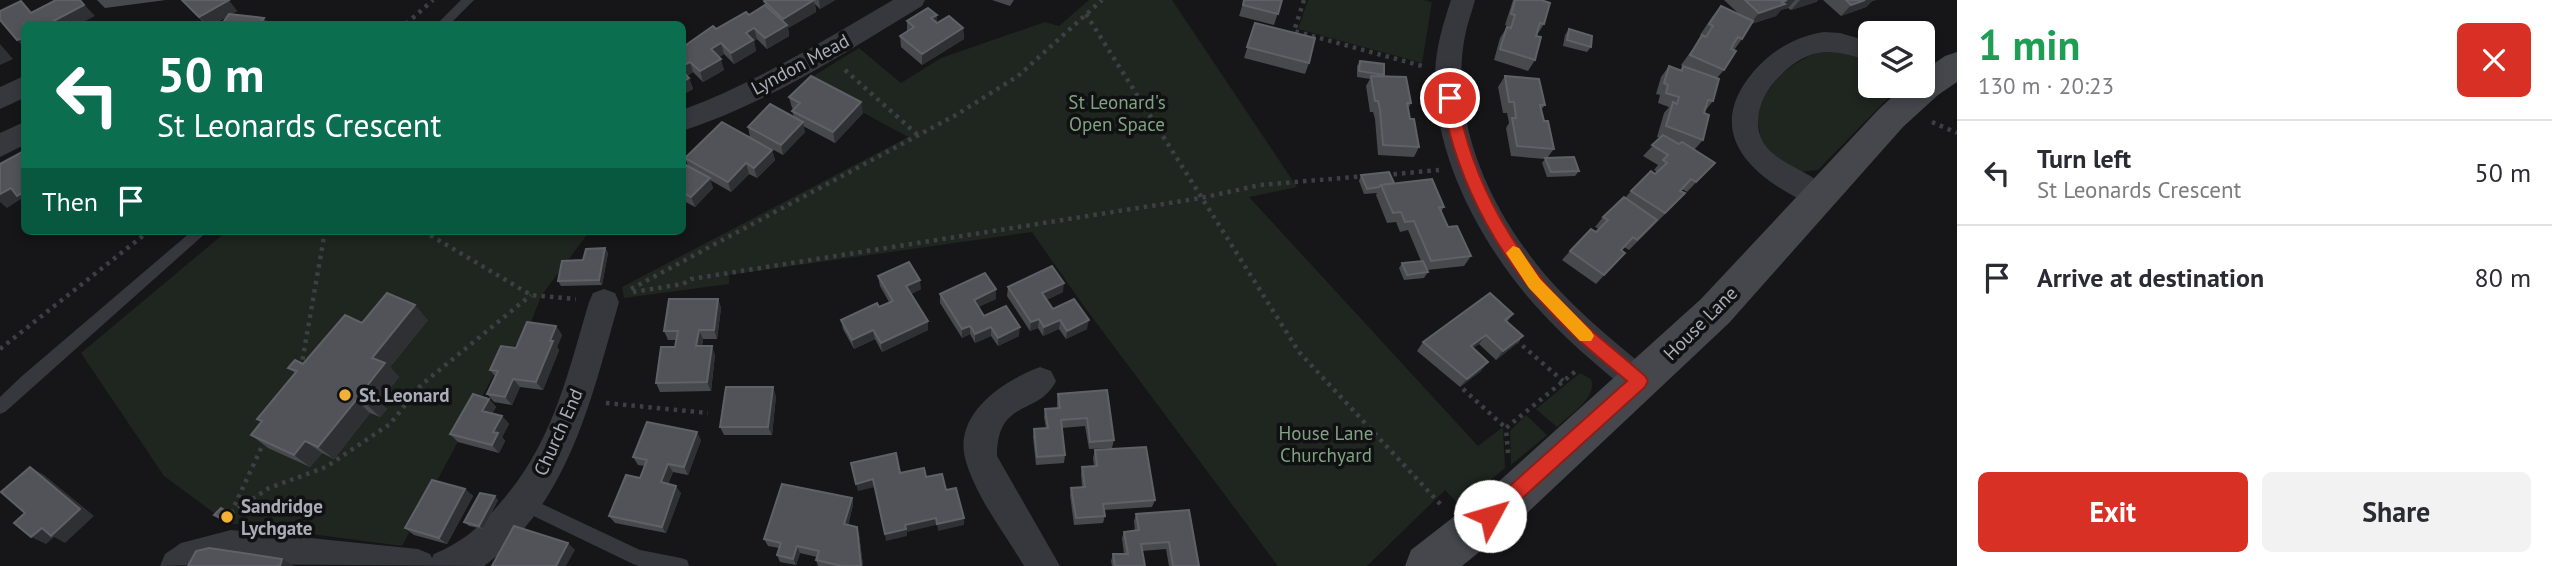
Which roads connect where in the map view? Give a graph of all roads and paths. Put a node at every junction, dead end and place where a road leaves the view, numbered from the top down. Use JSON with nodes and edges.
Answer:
{"nodes":[{"id":1,"x":433,"y":0,"type":"edge"},
{"id":2,"x":468,"y":0,"type":"edge"},
{"id":3,"x":913,"y":0,"type":"edge"},
{"id":4,"x":1102,"y":0,"type":"edge"},
{"id":5,"x":1304,"y":0,"type":"edge"},
{"id":6,"x":1463,"y":0,"type":"edge"},
{"id":7,"x":1086,"y":14,"type":"junction"},
{"id":8,"x":409,"y":21,"type":"edge"},
{"id":9,"x":446,"y":21,"type":"edge"},
{"id":10,"x":1858,"y":48,"type":"edge"},
{"id":11,"x":825,"y":52,"type":"junction"},
{"id":12,"x":1450,"y":74,"type":"junction"},
{"id":13,"x":21,"y":88,"type":"edge"},
{"id":14,"x":1913,"y":98,"type":"edge"},
{"id":15,"x":0,"y":99,"type":"edge"},
{"id":16,"x":1153,"y":104,"type":"dead end"},
{"id":17,"x":1144,"y":106,"type":"junction"},
{"id":18,"x":686,"y":120,"type":"edge"},
{"id":19,"x":21,"y":135,"type":"edge"},
{"id":20,"x":920,"y":137,"type":"junction"},
{"id":21,"x":0,"y":146,"type":"edge"},
{"id":22,"x":1469,"y":168,"type":"junction"},
{"id":23,"x":1817,"y":196,"type":"junction"},
{"id":24,"x":1201,"y":198,"type":"junction"},
{"id":25,"x":144,"y":235,"type":"edge"},
{"id":26,"x":196,"y":235,"type":"edge"},
{"id":27,"x":324,"y":235,"type":"edge"},
{"id":28,"x":430,"y":235,"type":"edge"},
{"id":29,"x":604,"y":302,"type":"dead end"},
{"id":30,"x":1514,"y":338,"type":"edge"},
{"id":31,"x":0,"y":349,"type":"edge"},
{"id":32,"x":1583,"y":369,"type":"dead end"},
{"id":33,"x":296,"y":377,"type":"edge"},
{"id":34,"x":1040,"y":381,"type":"dead end"},
{"id":35,"x":1563,"y":381,"type":"junction"},
{"id":36,"x":1639,"y":381,"type":"junction"},
{"id":37,"x":1463,"y":389,"type":"edge"},
{"id":38,"x":574,"y":403,"type":"junction"},
{"id":39,"x":0,"y":407,"type":"edge"},
{"id":40,"x":708,"y":412,"type":"dead end"},
{"id":41,"x":1506,"y":428,"type":"junction"},
{"id":42,"x":268,"y":434,"type":"edge"},
{"id":43,"x":1508,"y":460,"type":"dead end"},
{"id":44,"x":522,"y":503,"type":"junction"},
{"id":45,"x":1468,"y":533,"type":"junction"},
{"id":46,"x":638,"y":562,"type":"edge"},
{"id":47,"x":177,"y":566,"type":"edge"},
{"id":48,"x":418,"y":566,"type":"edge"},
{"id":49,"x":446,"y":566,"type":"edge"},
{"id":50,"x":681,"y":566,"type":"edge"},
{"id":51,"x":1043,"y":566,"type":"edge"},
{"id":52,"x":1427,"y":566,"type":"edge"}],
"edges":[{"from":1,"to":8,"type":"path"},
{"from":2,"to":9,"type":"lane"},
{"from":3,"to":11,"type":"street","name":"Lyndon Mead"},
{"from":4,"to":7,"type":"path"},
{"from":5,"to":12,"type":"path"},
{"from":6,"to":12,"type":"street"},
{"from":7,"to":17,"type":"path"},
{"from":7,"to":20,"type":"path"},
{"from":10,"to":23,"type":"street"},
{"from":11,"to":18,"type":"street","name":"Lyndon Mead"},
{"from":11,"to":20,"type":"path"},
{"from":12,"to":22,"type":"street"},
{"from":13,"to":15,"type":"street"},
{"from":14,"to":23,"type":"street","name":"House Lane"},
{"from":16,"to":17,"type":"path"},
{"from":17,"to":24,"type":"path"},
{"from":19,"to":21,"type":"street"},
{"from":20,"to":24,"type":"path"},
{"from":22,"to":24,"type":"path"},
{"from":22,"to":36,"type":"street"},
{"from":23,"to":36,"type":"street","name":"House Lane"},
{"from":24,"to":45,"type":"path"},
{"from":25,"to":31,"type":"path"},
{"from":26,"to":39,"type":"lane"},
{"from":27,"to":33,"type":"path"},
{"from":28,"to":42,"type":"path"},
{"from":29,"to":38,"type":"street","name":"Church End"},
{"from":30,"to":35,"type":"path"},
{"from":32,"to":35,"type":"path"},
{"from":34,"to":51,"type":"street"},
{"from":35,"to":41,"type":"path"},
{"from":36,"to":45,"type":"street","name":"House Lane"},
{"from":37,"to":41,"type":"path"},
{"from":38,"to":40,"type":"path"},
{"from":38,"to":44,"type":"street","name":"Church End"},
{"from":41,"to":43,"type":"path"},
{"from":44,"to":46,"type":"lane"},
{"from":44,"to":49,"type":"street","name":"Church End"},
{"from":45,"to":52,"type":"street","name":"House Lane"},
{"from":46,"to":50,"type":"lane"},
{"from":47,"to":48,"type":"street"}]}
